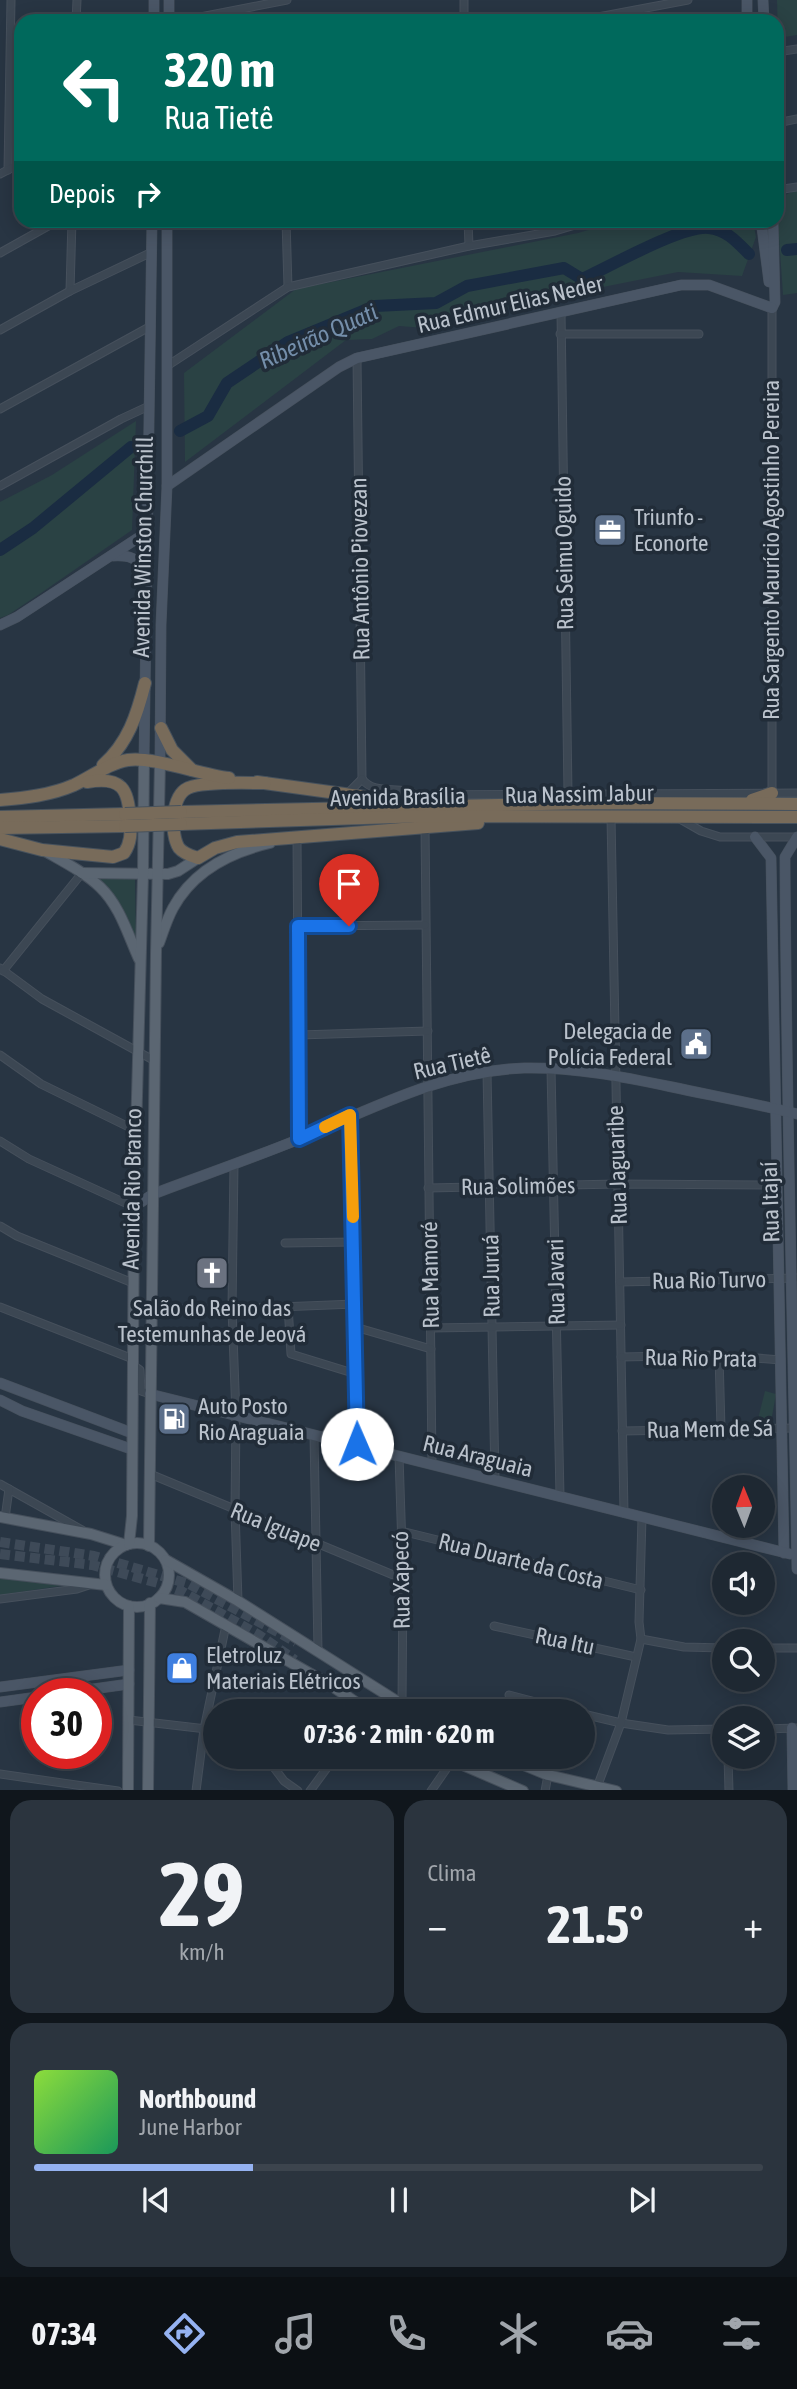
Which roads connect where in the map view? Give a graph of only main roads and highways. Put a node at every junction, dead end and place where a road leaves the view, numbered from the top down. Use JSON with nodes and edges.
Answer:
{"nodes":[{"id":1,"x":145,"y":683,"type":"road end"},
{"id":2,"x":161,"y":728,"type":"road end"},
{"id":3,"x":144,"y":760,"type":"junction"},
{"id":4,"x":160,"y":763,"type":"junction"},
{"id":5,"x":195,"y":773,"type":"junction"},
{"id":6,"x":90,"y":777,"type":"junction"},
{"id":7,"x":265,"y":782,"type":"junction"},
{"id":8,"x":76,"y":783,"type":"junction"},
{"id":9,"x":772,"y":793,"type":"road end"},
{"id":10,"x":0,"y":800,"type":"edge"},
{"id":11,"x":423,"y":800,"type":"junction"},
{"id":12,"x":735,"y":804,"type":"junction"},
{"id":13,"x":797,"y":804,"type":"edge"},
{"id":14,"x":552,"y":816,"type":"junction"},
{"id":15,"x":0,"y":817,"type":"edge"},
{"id":16,"x":797,"y":817,"type":"edge"},
{"id":17,"x":181,"y":818,"type":"junction"},
{"id":18,"x":125,"y":820,"type":"junction"},
{"id":19,"x":0,"y":828,"type":"edge"},
{"id":20,"x":294,"y":837,"type":"junction"},
{"id":21,"x":0,"y":839,"type":"edge"},
{"id":22,"x":43,"y":850,"type":"junction"},
{"id":23,"x":198,"y":858,"type":"junction"},
{"id":24,"x":82,"y":873,"type":"junction"},
{"id":25,"x":143,"y":874,"type":"junction"},
{"id":26,"x":159,"y":874,"type":"junction"},
{"id":27,"x":156,"y":953,"type":"junction"},
{"id":28,"x":141,"y":965,"type":"junction"},
{"id":29,"x":3,"y":1518,"type":"edge"},
{"id":30,"x":127,"y":1545,"type":"junction"},
{"id":31,"x":149,"y":1546,"type":"junction"},
{"id":32,"x":166,"y":1560,"type":"junction"},
{"id":33,"x":0,"y":1573,"type":"edge"},
{"id":34,"x":106,"y":1585,"type":"junction"},
{"id":35,"x":154,"y":1601,"type":"junction"},
{"id":36,"x":129,"y":1606,"type":"junction"},
{"id":37,"x":351,"y":1699,"type":"edge"},
{"id":38,"x":394,"y":1699,"type":"edge"},
{"id":39,"x":474,"y":1769,"type":"edge"},
{"id":40,"x":535,"y":1769,"type":"edge"},
{"id":41,"x":596,"y":1788,"type":"edge"},
{"id":42,"x":128,"y":1790,"type":"edge"},
{"id":43,"x":148,"y":1790,"type":"edge"},
{"id":44,"x":523,"y":1790,"type":"edge"},
{"id":45,"x":616,"y":1790,"type":"edge"}],
"edges":[{"from":1,"to":6,"type":"highway"},
{"from":2,"to":5,"type":"highway"},
{"from":3,"to":4,"type":"highway"},
{"from":3,"to":6,"type":"highway"},
{"from":3,"to":25,"type":"main road","name":"Avenida Winston Churchill"},
{"from":4,"to":5,"type":"highway"},
{"from":4,"to":26,"type":"main road","name":"Avenida Winston Churchill"},
{"from":5,"to":7,"type":"highway"},
{"from":6,"to":8,"type":"highway"},
{"from":7,"to":11,"type":"highway"},
{"from":7,"to":23,"type":"highway"},
{"from":8,"to":10,"type":"highway"},
{"from":8,"to":22,"type":"highway"},
{"from":9,"to":12,"type":"highway"},
{"from":11,"to":12,"type":"highway","name":"Avenida Brasília"},
{"from":11,"to":17,"type":"highway","name":"Avenida Brasília"},
{"from":12,"to":13,"type":"highway","name":"Avenida Brasília"},
{"from":14,"to":16,"type":"highway","name":"Avenida Brasília"},
{"from":14,"to":17,"type":"highway","name":"Avenida Brasília"},
{"from":14,"to":20,"type":"highway"},
{"from":15,"to":18,"type":"highway","name":"Avenida Brasília"},
{"from":17,"to":18,"type":"highway","name":"Avenida Brasília","bridge":true},
{"from":18,"to":19,"type":"highway","name":"Avenida Brasília"},
{"from":20,"to":23,"type":"highway"},
{"from":20,"to":27,"type":"main road"},
{"from":21,"to":22,"type":"highway"},
{"from":22,"to":24,"type":"main road"},
{"from":23,"to":26,"type":"main road"},
{"from":24,"to":25,"type":"main road"},
{"from":24,"to":28,"type":"main road"},
{"from":25,"to":26,"type":"main road"},
{"from":25,"to":28,"type":"main road","name":"Avenida Rio Branco"},
{"from":26,"to":27,"type":"main road","name":"Avenida Rio Branco"},
{"from":27,"to":31,"type":"main road","name":"Avenida Rio Branco"},
{"from":28,"to":30,"type":"main road","name":"Avenida Rio Branco"},
{"from":29,"to":30,"type":"main road"},
{"from":30,"to":31,"type":"main road"},
{"from":30,"to":34,"type":"main road"},
{"from":31,"to":32,"type":"main road"},
{"from":32,"to":35,"type":"main road"},
{"from":32,"to":38,"type":"main road"},
{"from":33,"to":34,"type":"main road"},
{"from":34,"to":36,"type":"main road"},
{"from":35,"to":36,"type":"main road"},
{"from":35,"to":37,"type":"main road"},
{"from":35,"to":43,"type":"main road"},
{"from":36,"to":42,"type":"main road"},
{"from":39,"to":44,"type":"main road"},
{"from":40,"to":41,"type":"main road"},
{"from":41,"to":45,"type":"main road"}]}
